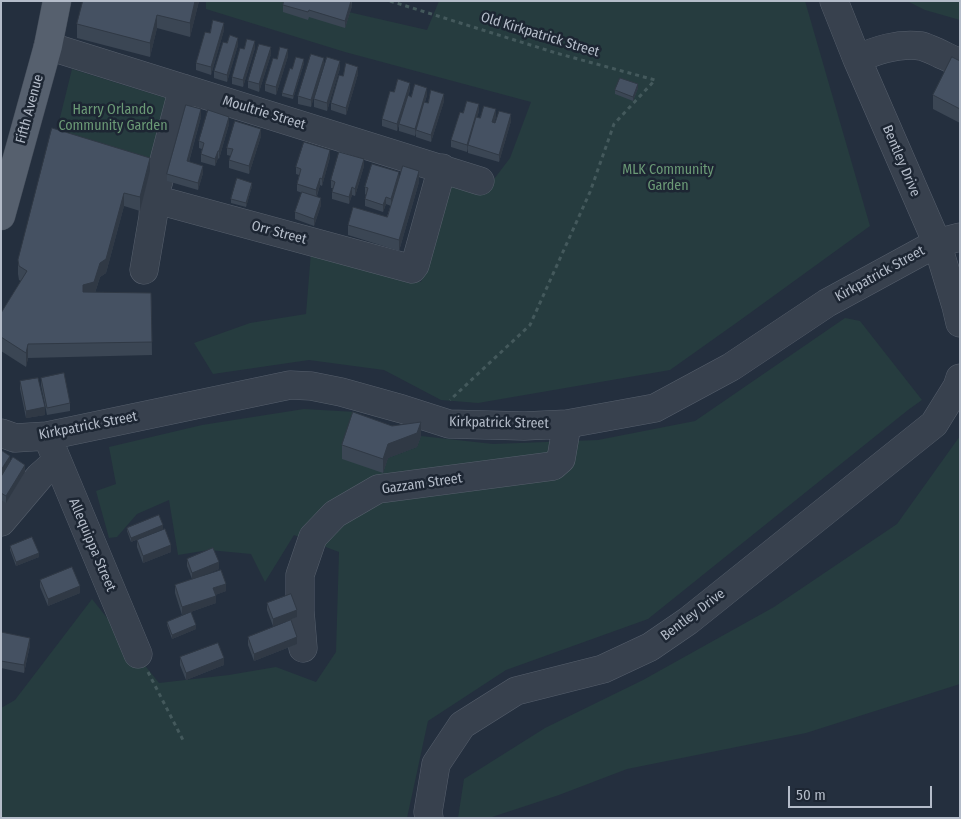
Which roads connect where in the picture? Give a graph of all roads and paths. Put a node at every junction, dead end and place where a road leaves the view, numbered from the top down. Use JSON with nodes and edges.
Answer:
{"nodes":[{"id":1,"x":390,"y":1,"type":"edge"},
{"id":2,"x":834,"y":1,"type":"edge"},
{"id":3,"x":51,"y":2,"type":"edge"},
{"id":4,"x":48,"y":46,"type":"junction"},
{"id":5,"x":857,"y":59,"type":"junction"},
{"id":6,"x":960,"y":63,"type":"edge"},
{"id":7,"x":183,"y":88,"type":"junction"},
{"id":8,"x":442,"y":168,"type":"junction"},
{"id":9,"x":480,"y":181,"type":"dead end"},
{"id":10,"x":154,"y":199,"type":"junction"},
{"id":11,"x":1,"y":216,"type":"edge"},
{"id":12,"x":948,"y":240,"type":"edge"},
{"id":13,"x":144,"y":270,"type":"dead end"},
{"id":14,"x":960,"y":323,"type":"edge"},
{"id":15,"x":960,"y":378,"type":"edge"},
{"id":16,"x":431,"y":418,"type":"junction"},
{"id":17,"x":567,"y":424,"type":"junction"},
{"id":18,"x":1,"y":433,"type":"edge"},
{"id":19,"x":47,"y":436,"type":"junction"},
{"id":20,"x":57,"y":461,"type":"junction"},
{"id":21,"x":1,"y":522,"type":"edge"},
{"id":22,"x":303,"y":648,"type":"dead end"},
{"id":23,"x":138,"y":654,"type":"joint"},
{"id":24,"x":184,"y":742,"type":"dead end"},
{"id":25,"x":429,"y":818,"type":"edge"}],
"edges":[{"from":1,"to":16,"type":"path","name":"Old Kirkpatrick Street"},
{"from":2,"to":5,"type":"street","name":"Bentley Drive"},
{"from":3,"to":4,"type":"main road","name":"Fifth Avenue"},
{"from":4,"to":7,"type":"street","name":"Moultrie Street"},
{"from":4,"to":11,"type":"main road","name":"Fifth Avenue"},
{"from":5,"to":6,"type":"street"},
{"from":5,"to":12,"type":"street","name":"Bentley Drive"},
{"from":7,"to":8,"type":"street","name":"Moultrie Street"},
{"from":7,"to":10,"type":"street"},
{"from":8,"to":9,"type":"street","name":"Moultrie Street"},
{"from":8,"to":10,"type":"street","name":"Orr Street"},
{"from":10,"to":13,"type":"street"},
{"from":12,"to":14,"type":"street","name":"Bentley Drive"},
{"from":12,"to":17,"type":"street","name":"Kirkpatrick Street"},
{"from":15,"to":25,"type":"street","name":"Bentley Drive"},
{"from":16,"to":17,"type":"street","name":"Kirkpatrick Street"},
{"from":16,"to":19,"type":"street","name":"Kirkpatrick Street"},
{"from":17,"to":22,"type":"street","name":"Gazzam Street"},
{"from":18,"to":19,"type":"street","name":"Kirkpatrick Street"},
{"from":19,"to":20,"type":"street","name":"Allequippa Street"},
{"from":20,"to":21,"type":"street"},
{"from":20,"to":23,"type":"street","name":"Allequippa Street"},
{"from":23,"to":24,"type":"path"}]}
